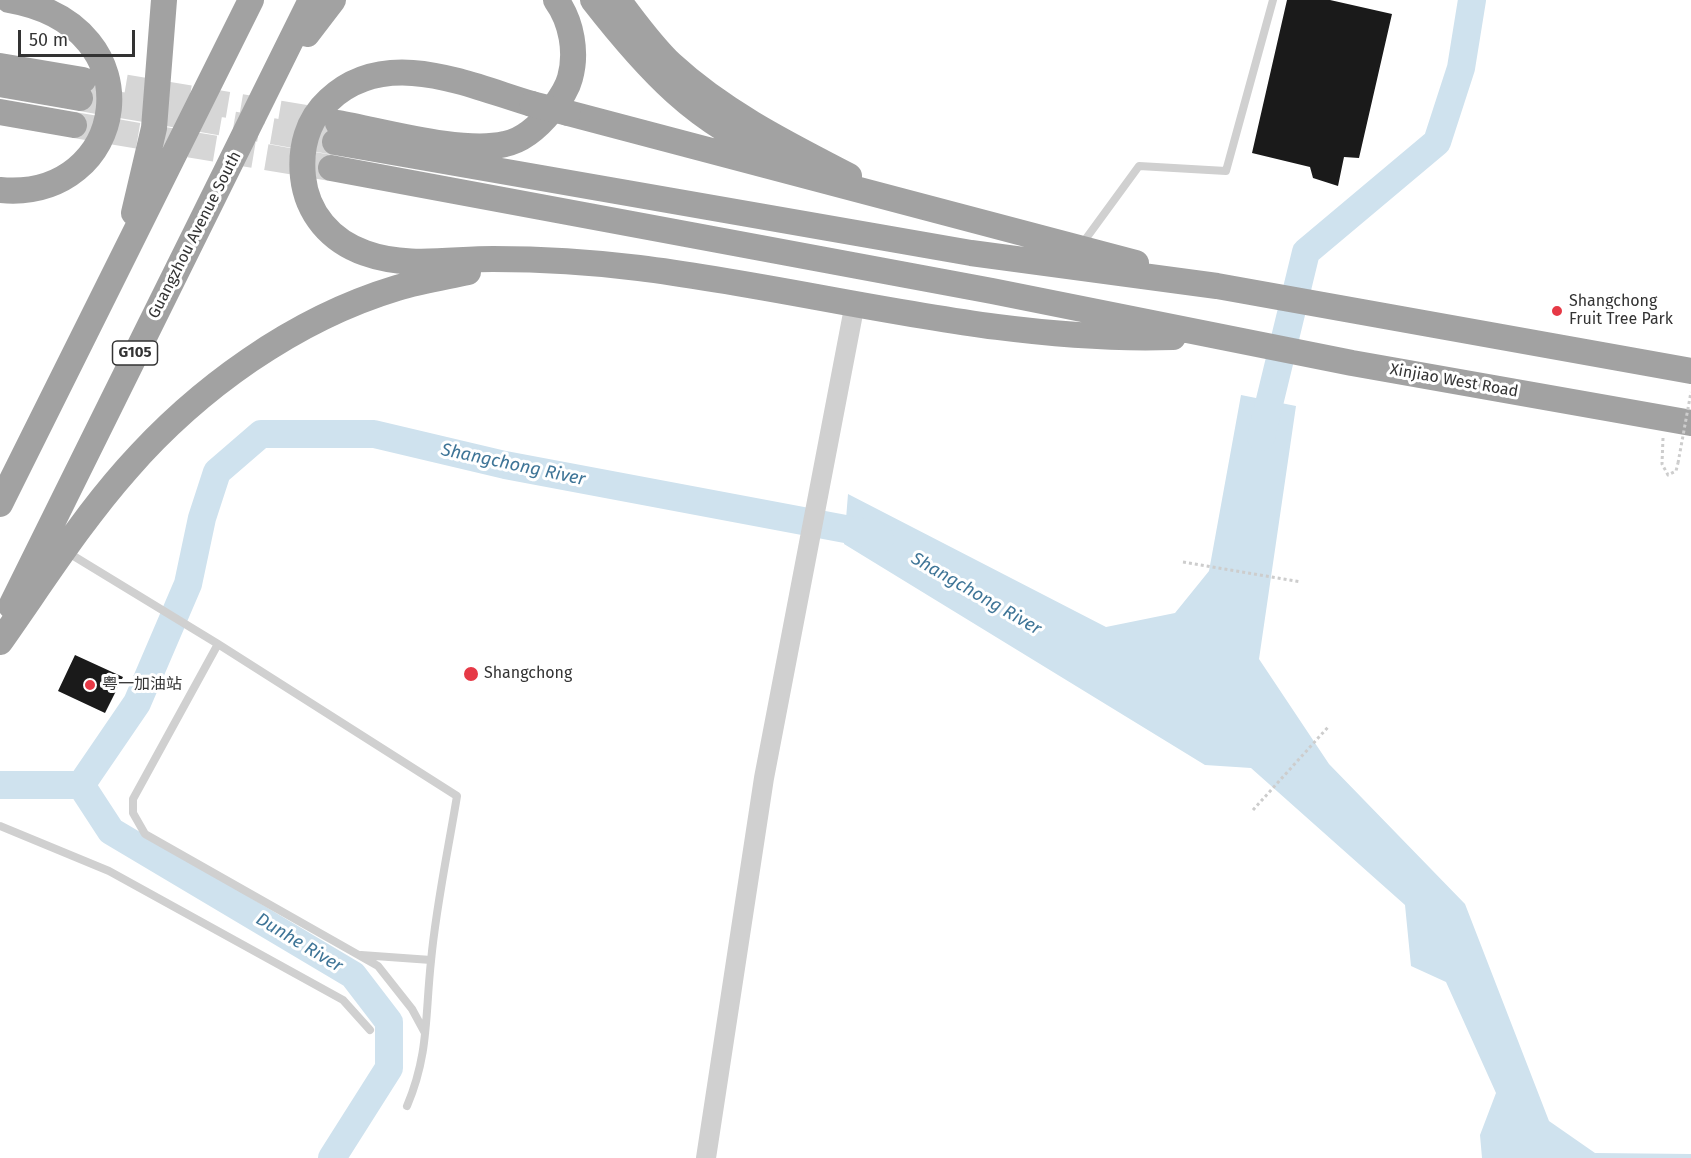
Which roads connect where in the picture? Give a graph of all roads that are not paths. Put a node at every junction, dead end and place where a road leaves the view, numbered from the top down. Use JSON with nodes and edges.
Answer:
{"nodes":[{"id":1,"x":9,"y":0,"type":"edge"},
{"id":2,"x":164,"y":0,"type":"edge"},
{"id":3,"x":250,"y":0,"type":"edge"},
{"id":4,"x":311,"y":0,"type":"edge"},
{"id":5,"x":333,"y":0,"type":"edge"},
{"id":6,"x":556,"y":0,"type":"edge"},
{"id":7,"x":593,"y":0,"type":"edge"},
{"id":8,"x":618,"y":0,"type":"edge"},
{"id":9,"x":1273,"y":0,"type":"edge"},
{"id":10,"x":0,"y":66,"type":"edge"},
{"id":11,"x":274,"y":77,"type":"junction"},
{"id":12,"x":0,"y":84,"type":"edge"},
{"id":13,"x":0,"y":112,"type":"edge"},
{"id":14,"x":74,"y":125,"type":"tunnel mouth"},
{"id":15,"x":331,"y":168,"type":"tunnel mouth"},
{"id":16,"x":0,"y":190,"type":"edge"},
{"id":17,"x":925,"y":206,"type":"junction"},
{"id":18,"x":1080,"y":248,"type":"junction"},
{"id":19,"x":123,"y":258,"type":"junction"},
{"id":20,"x":585,"y":263,"type":"junction"},
{"id":21,"x":1217,"y":286,"type":"junction"},
{"id":22,"x":855,"y":303,"type":"junction"},
{"id":23,"x":1218,"y":336,"type":"junction"},
{"id":24,"x":1691,"y":371,"type":"edge"},
{"id":25,"x":1691,"y":423,"type":"edge"},
{"id":26,"x":0,"y":504,"type":"edge"},
{"id":27,"x":65,"y":551,"type":"junction"},
{"id":28,"x":0,"y":631,"type":"edge"},
{"id":29,"x":0,"y":642,"type":"edge"},
{"id":30,"x":218,"y":644,"type":"junction"},
{"id":31,"x":0,"y":826,"type":"edge"},
{"id":32,"x":360,"y":954,"type":"junction"},
{"id":33,"x":431,"y":960,"type":"junction"},
{"id":34,"x":370,"y":1030,"type":"dead end"},
{"id":35,"x":426,"y":1034,"type":"junction"},
{"id":36,"x":407,"y":1106,"type":"dead end"},
{"id":37,"x":706,"y":1158,"type":"edge"}],
"edges":[{"from":1,"to":16,"type":"highway"},
{"from":2,"to":19,"type":"highway"},
{"from":3,"to":19,"type":"highway"},
{"from":4,"to":11,"type":"highway","name":"Guangzhou Avenue South","number":"G105"},
{"from":5,"to":11,"type":"highway"},
{"from":6,"to":21,"type":"highway"},
{"from":7,"to":17,"type":"highway"},
{"from":8,"to":17,"type":"highway"},
{"from":9,"to":18,"type":"lane"},
{"from":10,"to":12,"type":"highway"},
{"from":11,"to":28,"type":"highway","name":"Guangzhou Avenue South","number":"G105"},
{"from":13,"to":14,"type":"highway"},
{"from":15,"to":23,"type":"highway"},
{"from":17,"to":18,"type":"highway"},
{"from":17,"to":20,"type":"highway","bridge":true},
{"from":18,"to":21,"type":"highway"},
{"from":19,"to":26,"type":"highway"},
{"from":20,"to":22,"type":"highway"},
{"from":20,"to":27,"type":"highway"},
{"from":21,"to":24,"type":"highway"},
{"from":22,"to":23,"type":"highway"},
{"from":22,"to":37,"type":"street"},
{"from":23,"to":25,"type":"highway","name":"Xinjiao West Road"},
{"from":27,"to":29,"type":"highway"},
{"from":27,"to":30,"type":"lane"},
{"from":30,"to":32,"type":"lane"},
{"from":30,"to":33,"type":"lane"},
{"from":31,"to":34,"type":"lane"},
{"from":32,"to":33,"type":"lane"},
{"from":32,"to":35,"type":"lane"},
{"from":33,"to":35,"type":"lane"},
{"from":35,"to":36,"type":"lane"}]}
